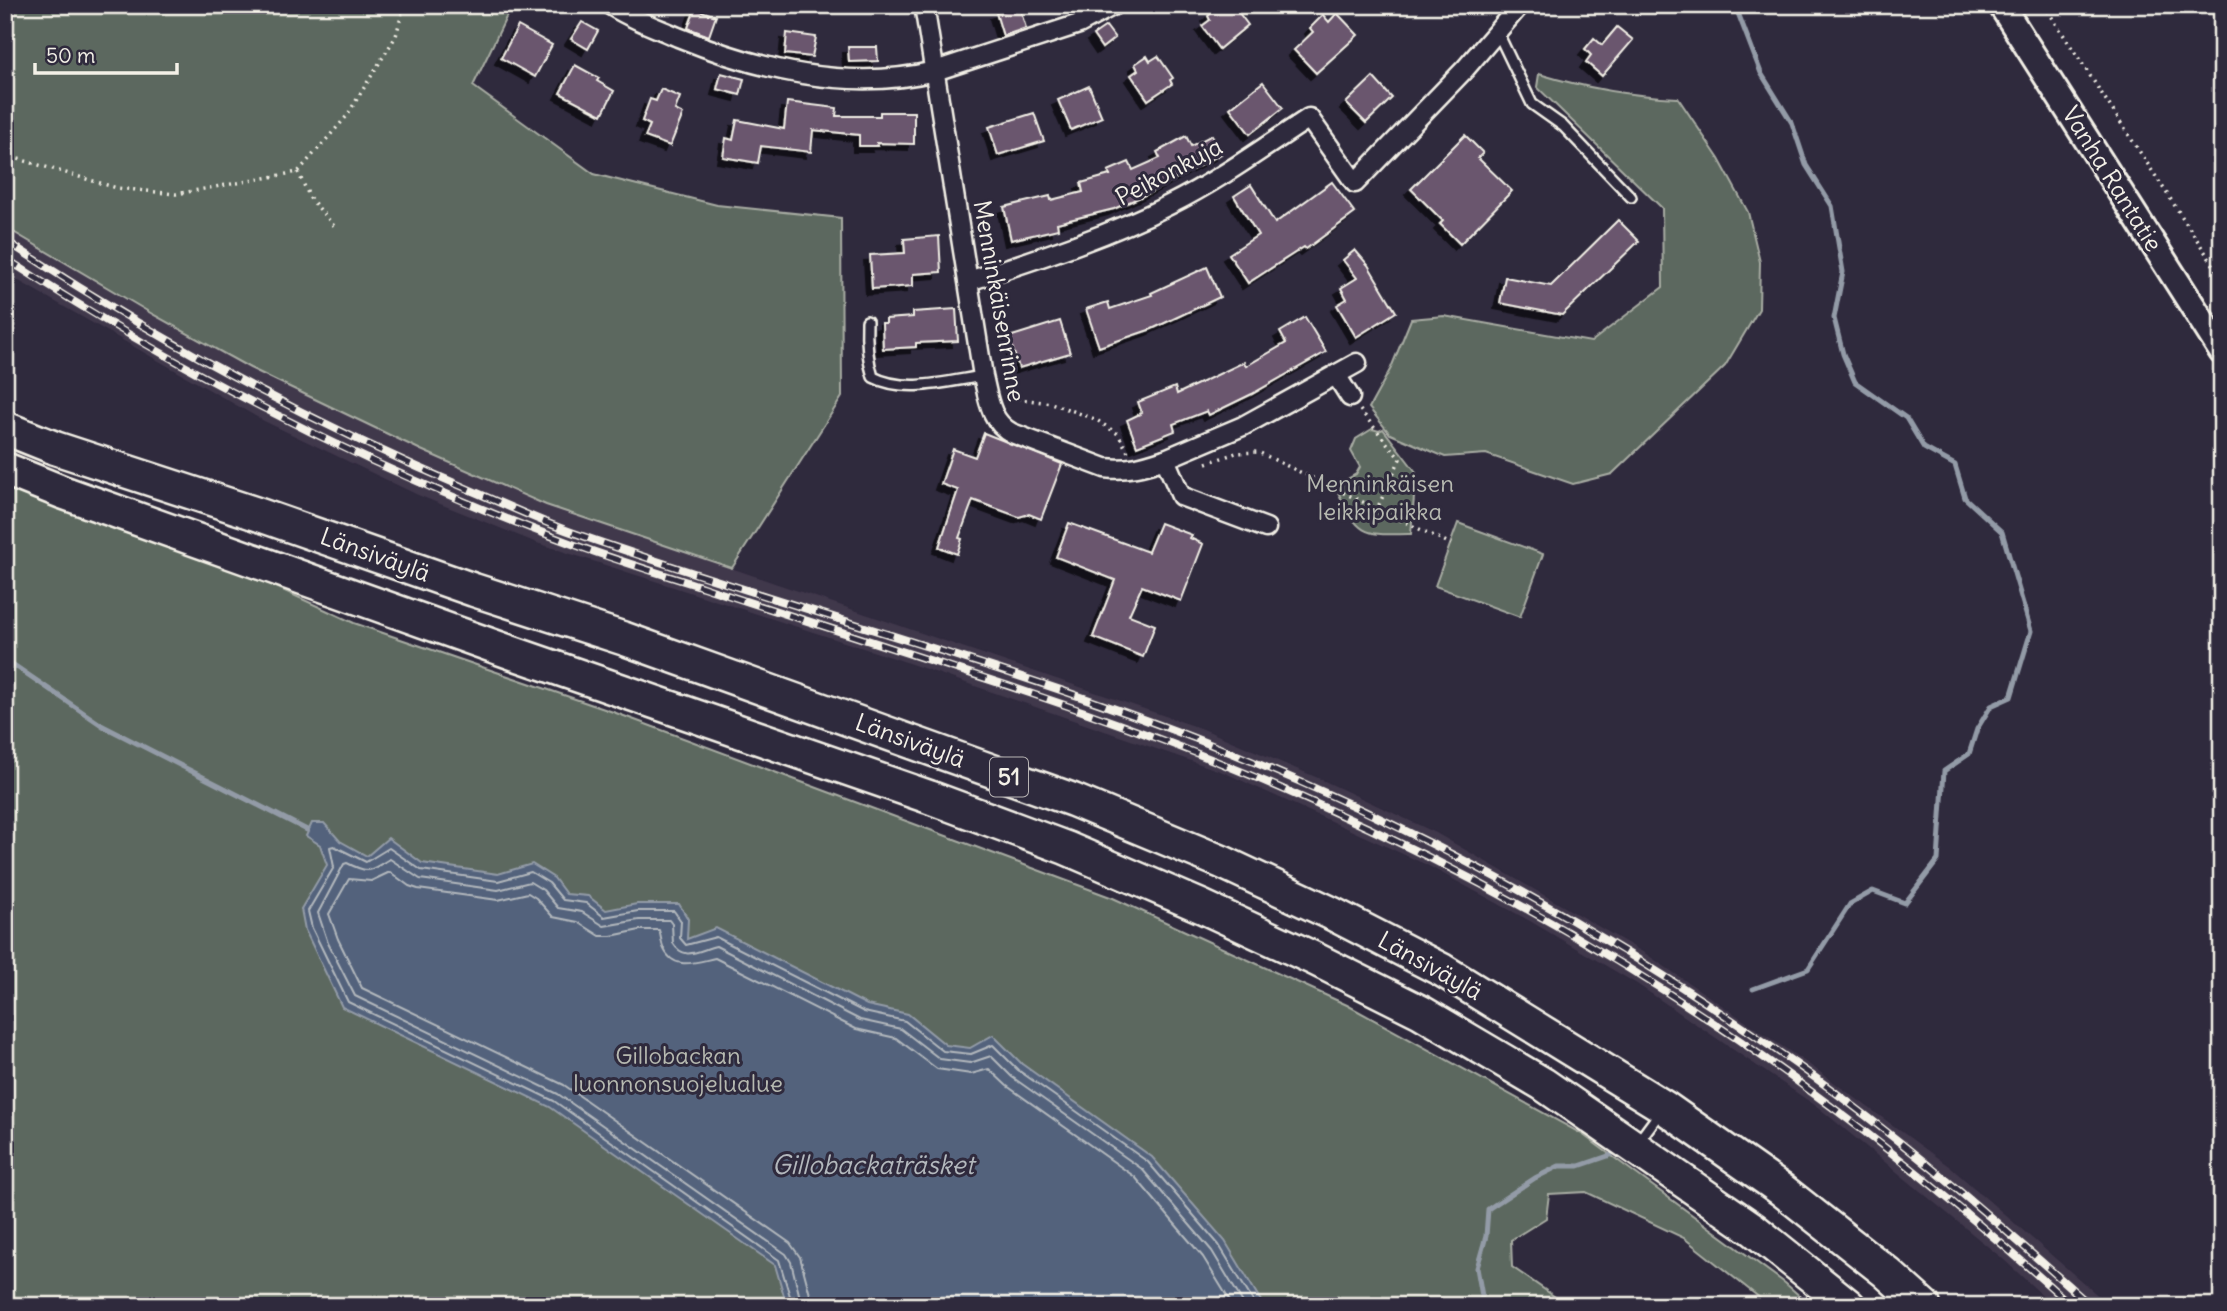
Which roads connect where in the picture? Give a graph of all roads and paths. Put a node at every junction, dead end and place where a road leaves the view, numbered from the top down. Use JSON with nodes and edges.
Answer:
{"nodes":[{"id":1,"x":404,"y":5,"type":"edge"},
{"id":2,"x":610,"y":5,"type":"edge"},
{"id":3,"x":924,"y":5,"type":"edge"},
{"id":4,"x":1114,"y":5,"type":"edge"},
{"id":5,"x":1520,"y":5,"type":"edge"},
{"id":6,"x":2001,"y":5,"type":"edge"},
{"id":7,"x":2044,"y":5,"type":"edge"},
{"id":8,"x":1497,"y":31,"type":"junction"},
{"id":9,"x":935,"y":71,"type":"junction"},
{"id":10,"x":5,"y":155,"type":"edge"},
{"id":11,"x":298,"y":172,"type":"junction"},
{"id":12,"x":1630,"y":197,"type":"dead end"},
{"id":13,"x":335,"y":227,"type":"dead end"},
{"id":14,"x":2222,"y":278,"type":"edge"},
{"id":15,"x":969,"y":281,"type":"junction"},
{"id":16,"x":867,"y":321,"type":"dead end"},
{"id":17,"x":2222,"y":352,"type":"edge"},
{"id":18,"x":1357,"y":363,"type":"dead end"},
{"id":19,"x":1336,"y":375,"type":"junction"},
{"id":20,"x":983,"y":376,"type":"junction"},
{"id":21,"x":1349,"y":397,"type":"joint"},
{"id":22,"x":5,"y":428,"type":"edge"},
{"id":23,"x":1168,"y":467,"type":"junction"},
{"id":24,"x":5,"y":469,"type":"edge"},
{"id":25,"x":1377,"y":509,"type":"junction"},
{"id":26,"x":1266,"y":528,"type":"dead end"},
{"id":27,"x":1451,"y":544,"type":"dead end"},
{"id":28,"x":1664,"y":1107,"type":"junction"},
{"id":29,"x":1634,"y":1148,"type":"junction"},
{"id":30,"x":1849,"y":1306,"type":"edge"},
{"id":31,"x":1924,"y":1306,"type":"edge"}],
"edges":[{"from":1,"to":11,"type":"path"},
{"from":2,"to":9,"type":"street"},
{"from":3,"to":9,"type":"street","name":"Menninkäisenrinne"},
{"from":4,"to":9,"type":"street"},
{"from":5,"to":8,"type":"street"},
{"from":6,"to":17,"type":"main road","name":"Vanha Rantatie"},
{"from":7,"to":14,"type":"path"},
{"from":8,"to":12,"type":"lane"},
{"from":8,"to":15,"type":"street","name":"Peikonkuja"},
{"from":9,"to":15,"type":"street","name":"Menninkäisenrinne"},
{"from":10,"to":11,"type":"path"},
{"from":11,"to":13,"type":"path"},
{"from":15,"to":20,"type":"street","name":"Menninkäisenrinne"},
{"from":16,"to":20,"type":"lane"},
{"from":18,"to":19,"type":"street","name":"Menninkäisenrinne"},
{"from":19,"to":21,"type":"street"},
{"from":19,"to":23,"type":"street","name":"Menninkäisenrinne"},
{"from":20,"to":23,"type":"street","name":"Menninkäisenrinne"},
{"from":21,"to":25,"type":"path"},
{"from":22,"to":28,"type":"highway","name":"Länsiväylä","number":"51"},
{"from":23,"to":25,"type":"path"},
{"from":23,"to":26,"type":"street"},
{"from":24,"to":29,"type":"highway","name":"Länsiväylä","number":"51"},
{"from":25,"to":27,"type":"path"},
{"from":28,"to":29,"type":"lane"},
{"from":28,"to":31,"type":"highway","name":"Länsiväylä","number":"51"},
{"from":29,"to":30,"type":"highway","name":"Länsiväylä","number":"51"}]}
